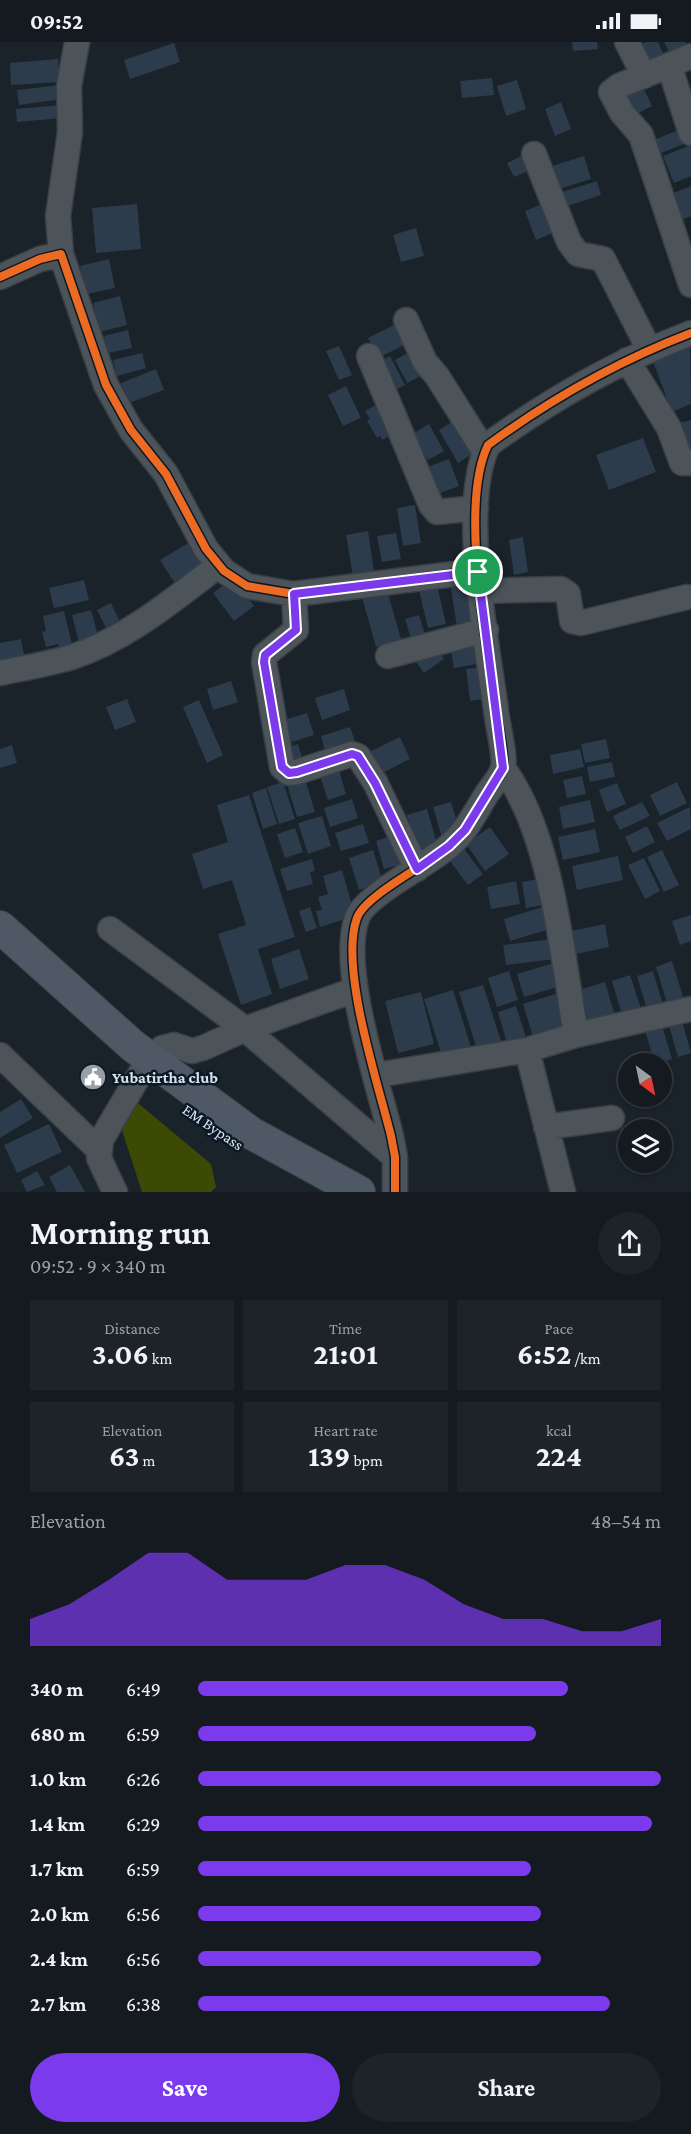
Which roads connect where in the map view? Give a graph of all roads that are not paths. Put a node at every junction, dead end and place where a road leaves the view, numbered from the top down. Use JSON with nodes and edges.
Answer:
{"nodes":[{"id":1,"x":77,"y":42,"type":"edge"},
{"id":2,"x":627,"y":42,"type":"edge"},
{"id":3,"x":691,"y":56,"type":"edge"},
{"id":4,"x":669,"y":65,"type":"junction"},
{"id":5,"x":644,"y":76,"type":"junction"},
{"id":6,"x":691,"y":133,"type":"edge"},
{"id":7,"x":534,"y":154,"type":"dead end"},
{"id":8,"x":61,"y":254,"type":"junction"},
{"id":9,"x":0,"y":277,"type":"edge"},
{"id":10,"x":691,"y":285,"type":"edge"},
{"id":11,"x":406,"y":320,"type":"dead end"},
{"id":12,"x":691,"y":333,"type":"edge"},
{"id":13,"x":650,"y":349,"type":"junction"},
{"id":14,"x":369,"y":356,"type":"dead end"},
{"id":15,"x":627,"y":360,"type":"junction"},
{"id":16,"x":484,"y":452,"type":"junction"},
{"id":17,"x":691,"y":463,"type":"edge"},
{"id":18,"x":477,"y":508,"type":"junction"},
{"id":19,"x":219,"y":566,"type":"junction"},
{"id":20,"x":479,"y":581,"type":"junction"},
{"id":21,"x":294,"y":594,"type":"junction"},
{"id":22,"x":687,"y":597,"type":"dead end"},
{"id":23,"x":486,"y":630,"type":"junction"},
{"id":24,"x":388,"y":656,"type":"dead end"},
{"id":25,"x":0,"y":674,"type":"edge"},
{"id":26,"x":503,"y":768,"type":"junction"},
{"id":27,"x":417,"y":869,"type":"junction"},
{"id":28,"x":0,"y":927,"type":"edge"},
{"id":29,"x":110,"y":929,"type":"dead end"},
{"id":30,"x":0,"y":956,"type":"edge"},
{"id":31,"x":354,"y":990,"type":"junction"},
{"id":32,"x":691,"y":1009,"type":"edge"},
{"id":33,"x":245,"y":1029,"type":"junction"},
{"id":34,"x":576,"y":1035,"type":"junction"},
{"id":35,"x":527,"y":1050,"type":"junction"},
{"id":36,"x":0,"y":1055,"type":"edge"},
{"id":37,"x":146,"y":1066,"type":"junction"},
{"id":38,"x":376,"y":1075,"type":"junction"},
{"id":39,"x":612,"y":1118,"type":"dead end"},
{"id":40,"x":546,"y":1127,"type":"junction"},
{"id":41,"x":98,"y":1149,"type":"junction"},
{"id":42,"x":395,"y":1157,"type":"junction"},
{"id":43,"x":116,"y":1192,"type":"edge"},
{"id":44,"x":324,"y":1192,"type":"edge"},
{"id":45,"x":358,"y":1192,"type":"edge"},
{"id":46,"x":395,"y":1192,"type":"edge"},
{"id":47,"x":563,"y":1192,"type":"edge"}],
"edges":[{"from":1,"to":8,"type":"street"},
{"from":2,"to":5,"type":"street"},
{"from":3,"to":4,"type":"street"},
{"from":4,"to":5,"type":"street"},
{"from":4,"to":6,"type":"street"},
{"from":5,"to":10,"type":"street"},
{"from":7,"to":13,"type":"street"},
{"from":8,"to":9,"type":"street"},
{"from":8,"to":19,"type":"street"},
{"from":11,"to":16,"type":"street"},
{"from":12,"to":13,"type":"street"},
{"from":13,"to":15,"type":"street"},
{"from":14,"to":18,"type":"street"},
{"from":15,"to":16,"type":"street"},
{"from":15,"to":17,"type":"street"},
{"from":16,"to":18,"type":"street"},
{"from":18,"to":20,"type":"street"},
{"from":19,"to":21,"type":"street"},
{"from":19,"to":25,"type":"street"},
{"from":20,"to":21,"type":"street"},
{"from":20,"to":22,"type":"street"},
{"from":20,"to":23,"type":"street"},
{"from":21,"to":27,"type":"street"},
{"from":23,"to":24,"type":"street"},
{"from":23,"to":26,"type":"street"},
{"from":26,"to":27,"type":"street"},
{"from":26,"to":34,"type":"street"},
{"from":27,"to":31,"type":"street"},
{"from":28,"to":37,"type":"main road"},
{"from":29,"to":33,"type":"street"},
{"from":30,"to":37,"type":"main road","name":"EM Bypass"},
{"from":31,"to":33,"type":"street"},
{"from":31,"to":38,"type":"street"},
{"from":32,"to":34,"type":"street"},
{"from":33,"to":37,"type":"street"},
{"from":33,"to":42,"type":"street"},
{"from":34,"to":35,"type":"street"},
{"from":35,"to":38,"type":"street"},
{"from":35,"to":40,"type":"street"},
{"from":36,"to":41,"type":"street"},
{"from":37,"to":41,"type":"street"},
{"from":37,"to":44,"type":"main road","name":"EM Bypass"},
{"from":37,"to":45,"type":"main road"},
{"from":38,"to":42,"type":"street"},
{"from":39,"to":40,"type":"street"},
{"from":40,"to":47,"type":"street"},
{"from":41,"to":43,"type":"street"},
{"from":42,"to":46,"type":"street"}]}
